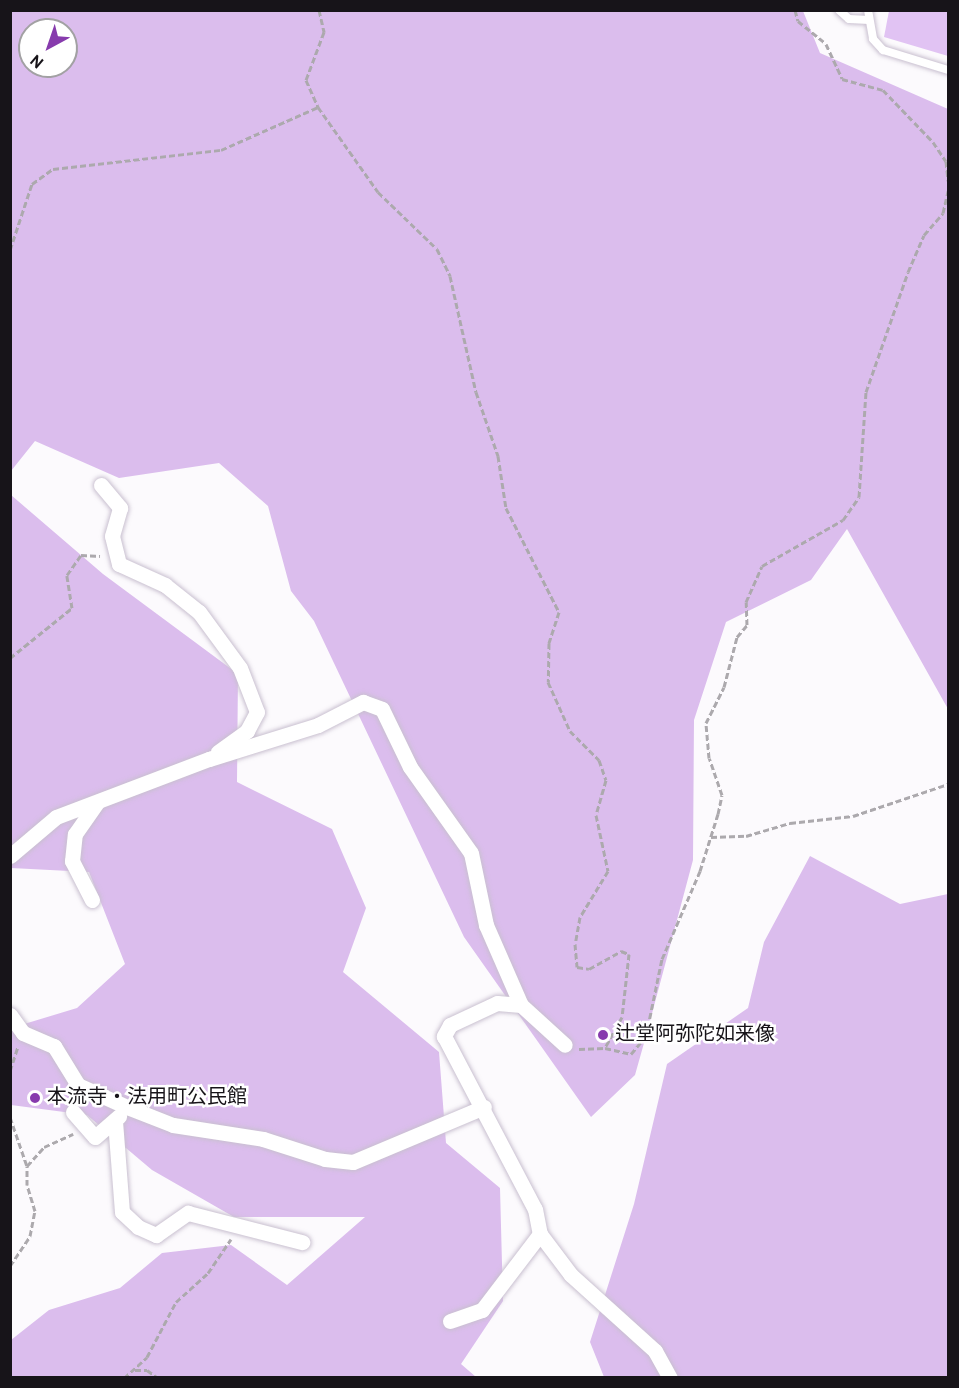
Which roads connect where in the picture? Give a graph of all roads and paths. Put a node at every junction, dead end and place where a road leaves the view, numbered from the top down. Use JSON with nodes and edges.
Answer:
{"nodes":[{"id":1,"x":319,"y":10,"type":"edge"},
{"id":2,"x":795,"y":10,"type":"edge"},
{"id":3,"x":839,"y":10,"type":"edge"},
{"id":4,"x":868,"y":10,"type":"edge"},
{"id":5,"x":869,"y":20,"type":"junction"},
{"id":6,"x":948,"y":70,"type":"edge"},
{"id":7,"x":318,"y":107,"type":"junction"},
{"id":8,"x":948,"y":181,"type":"edge"},
{"id":9,"x":948,"y":190,"type":"edge"},
{"id":10,"x":10,"y":250,"type":"edge"},
{"id":11,"x":101,"y":485,"type":"dead end"},
{"id":12,"x":114,"y":556,"type":"junction"},
{"id":13,"x":10,"y":658,"type":"edge"},
{"id":14,"x":209,"y":759,"type":"junction"},
{"id":15,"x":948,"y":784,"type":"edge"},
{"id":16,"x":97,"y":802,"type":"junction"},
{"id":17,"x":711,"y":837,"type":"junction"},
{"id":18,"x":10,"y":856,"type":"edge"},
{"id":19,"x":92,"y":900,"type":"dead end"},
{"id":20,"x":521,"y":1005,"type":"junction"},
{"id":21,"x":10,"y":1016,"type":"edge"},
{"id":22,"x":23,"y":1034,"type":"junction"},
{"id":23,"x":565,"y":1045,"type":"joint"},
{"id":24,"x":605,"y":1048,"type":"junction"},
{"id":25,"x":10,"y":1071,"type":"edge"},
{"id":26,"x":128,"y":1107,"type":"junction"},
{"id":27,"x":484,"y":1107,"type":"junction"},
{"id":28,"x":73,"y":1112,"type":"joint"},
{"id":29,"x":10,"y":1118,"type":"edge"},
{"id":30,"x":115,"y":1121,"type":"junction"},
{"id":31,"x":27,"y":1166,"type":"junction"},
{"id":32,"x":241,"y":1226,"type":"junction"},
{"id":33,"x":540,"y":1234,"type":"junction"},
{"id":34,"x":302,"y":1242,"type":"dead end"},
{"id":35,"x":10,"y":1266,"type":"edge"},
{"id":36,"x":450,"y":1321,"type":"dead end"},
{"id":37,"x":133,"y":1370,"type":"junction"},
{"id":38,"x":124,"y":1377,"type":"edge"},
{"id":39,"x":158,"y":1377,"type":"edge"},
{"id":40,"x":670,"y":1377,"type":"edge"}],
"edges":[{"from":1,"to":7,"type":"path"},
{"from":2,"to":8,"type":"path"},
{"from":3,"to":5,"type":"lane"},
{"from":4,"to":5,"type":"lane"},
{"from":5,"to":6,"type":"lane"},
{"from":7,"to":10,"type":"path"},
{"from":7,"to":24,"type":"path"},
{"from":9,"to":17,"type":"path"},
{"from":11,"to":12,"type":"street"},
{"from":12,"to":13,"type":"path"},
{"from":12,"to":14,"type":"street"},
{"from":14,"to":16,"type":"street"},
{"from":14,"to":20,"type":"street"},
{"from":15,"to":17,"type":"path"},
{"from":16,"to":18,"type":"street"},
{"from":16,"to":19,"type":"street"},
{"from":17,"to":24,"type":"path"},
{"from":20,"to":23,"type":"street"},
{"from":20,"to":27,"type":"street"},
{"from":21,"to":22,"type":"street"},
{"from":22,"to":25,"type":"path"},
{"from":22,"to":26,"type":"street"},
{"from":23,"to":24,"type":"path"},
{"from":26,"to":27,"type":"street"},
{"from":26,"to":30,"type":"street"},
{"from":27,"to":33,"type":"street"},
{"from":28,"to":30,"type":"street"},
{"from":28,"to":31,"type":"path"},
{"from":29,"to":31,"type":"path"},
{"from":30,"to":32,"type":"street"},
{"from":31,"to":35,"type":"path"},
{"from":32,"to":34,"type":"street"},
{"from":32,"to":37,"type":"path"},
{"from":33,"to":36,"type":"street"},
{"from":33,"to":40,"type":"street"},
{"from":37,"to":38,"type":"path"},
{"from":37,"to":39,"type":"path"}]}
